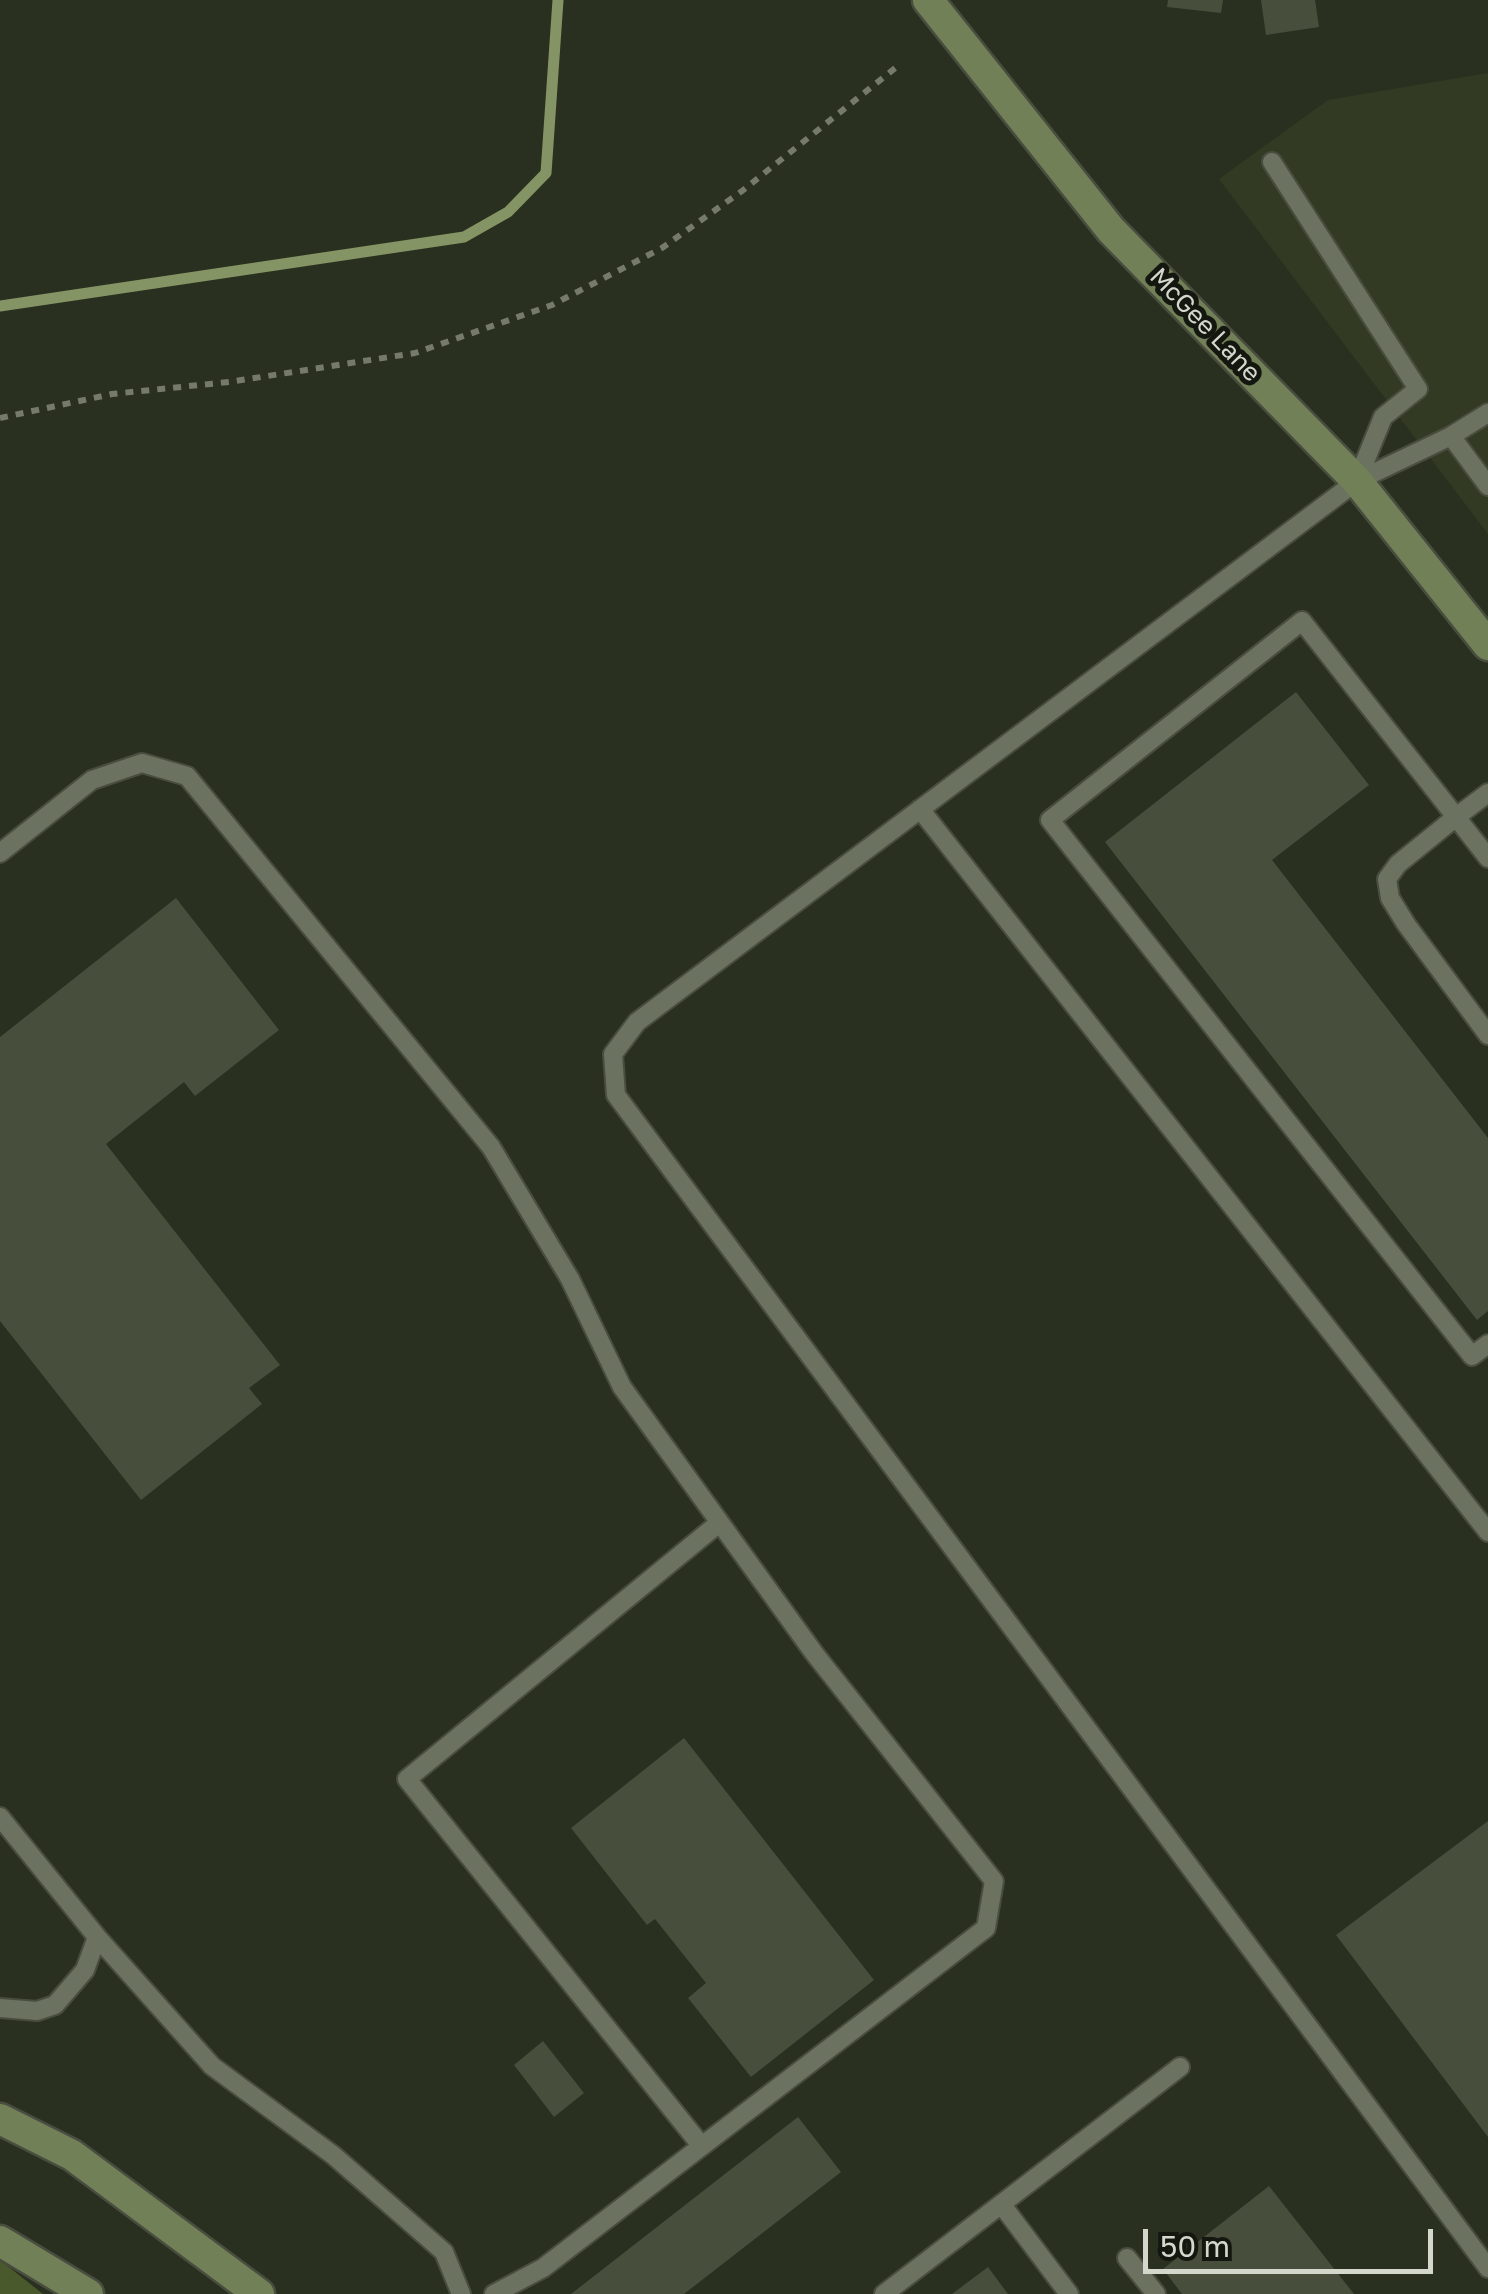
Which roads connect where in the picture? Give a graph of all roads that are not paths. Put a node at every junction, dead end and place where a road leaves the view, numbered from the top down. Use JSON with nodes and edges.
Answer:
{"nodes":[{"id":1,"x":928,"y":0,"type":"edge"},
{"id":2,"x":1272,"y":162,"type":"dead end"},
{"id":3,"x":1488,"y":413,"type":"edge"},
{"id":4,"x":1451,"y":436,"type":"junction"},
{"id":5,"x":1357,"y":481,"type":"junction"},
{"id":6,"x":1488,"y":486,"type":"edge"},
{"id":7,"x":1488,"y":645,"type":"edge"},
{"id":8,"x":1488,"y":793,"type":"edge"},
{"id":9,"x":920,"y":809,"type":"junction"},
{"id":10,"x":1456,"y":817,"type":"junction"},
{"id":11,"x":0,"y":853,"type":"edge"},
{"id":12,"x":1488,"y":858,"type":"edge"},
{"id":13,"x":1488,"y":1035,"type":"edge"},
{"id":14,"x":1488,"y":1344,"type":"edge"},
{"id":15,"x":720,"y":1523,"type":"junction"},
{"id":16,"x":1488,"y":1532,"type":"edge"},
{"id":17,"x":0,"y":1817,"type":"edge"},
{"id":18,"x":96,"y":1937,"type":"junction"},
{"id":19,"x":0,"y":2008,"type":"edge"},
{"id":20,"x":1180,"y":2067,"type":"dead end"},
{"id":21,"x":0,"y":2119,"type":"edge"},
{"id":22,"x":700,"y":2144,"type":"junction"},
{"id":23,"x":1002,"y":2206,"type":"junction"},
{"id":24,"x":0,"y":2241,"type":"edge"},
{"id":25,"x":1127,"y":2258,"type":"dead end"},
{"id":26,"x":1488,"y":2266,"type":"edge"},
{"id":27,"x":88,"y":2294,"type":"edge"},
{"id":28,"x":260,"y":2294,"type":"edge"},
{"id":29,"x":460,"y":2294,"type":"edge"},
{"id":30,"x":494,"y":2294,"type":"edge"},
{"id":31,"x":884,"y":2294,"type":"edge"},
{"id":32,"x":1069,"y":2294,"type":"edge"},
{"id":33,"x":1156,"y":2294,"type":"edge"}],
"edges":[{"from":1,"to":5,"type":"street","name":"McGee Lane"},
{"from":2,"to":5,"type":"lane"},
{"from":3,"to":4,"type":"lane"},
{"from":4,"to":5,"type":"lane"},
{"from":4,"to":6,"type":"lane"},
{"from":5,"to":7,"type":"street","name":"McGee Lane"},
{"from":5,"to":9,"type":"lane"},
{"from":8,"to":10,"type":"lane"},
{"from":9,"to":16,"type":"lane"},
{"from":9,"to":26,"type":"lane"},
{"from":10,"to":12,"type":"lane"},
{"from":10,"to":13,"type":"lane"},
{"from":10,"to":14,"type":"lane"},
{"from":11,"to":15,"type":"lane"},
{"from":15,"to":22,"type":"lane"},
{"from":15,"to":22,"type":"lane"},
{"from":17,"to":18,"type":"lane"},
{"from":18,"to":19,"type":"lane"},
{"from":18,"to":29,"type":"lane"},
{"from":20,"to":23,"type":"lane"},
{"from":21,"to":28,"type":"street"},
{"from":22,"to":30,"type":"lane"},
{"from":23,"to":31,"type":"lane"},
{"from":23,"to":32,"type":"lane"},
{"from":24,"to":27,"type":"street"},
{"from":25,"to":33,"type":"lane"}]}
